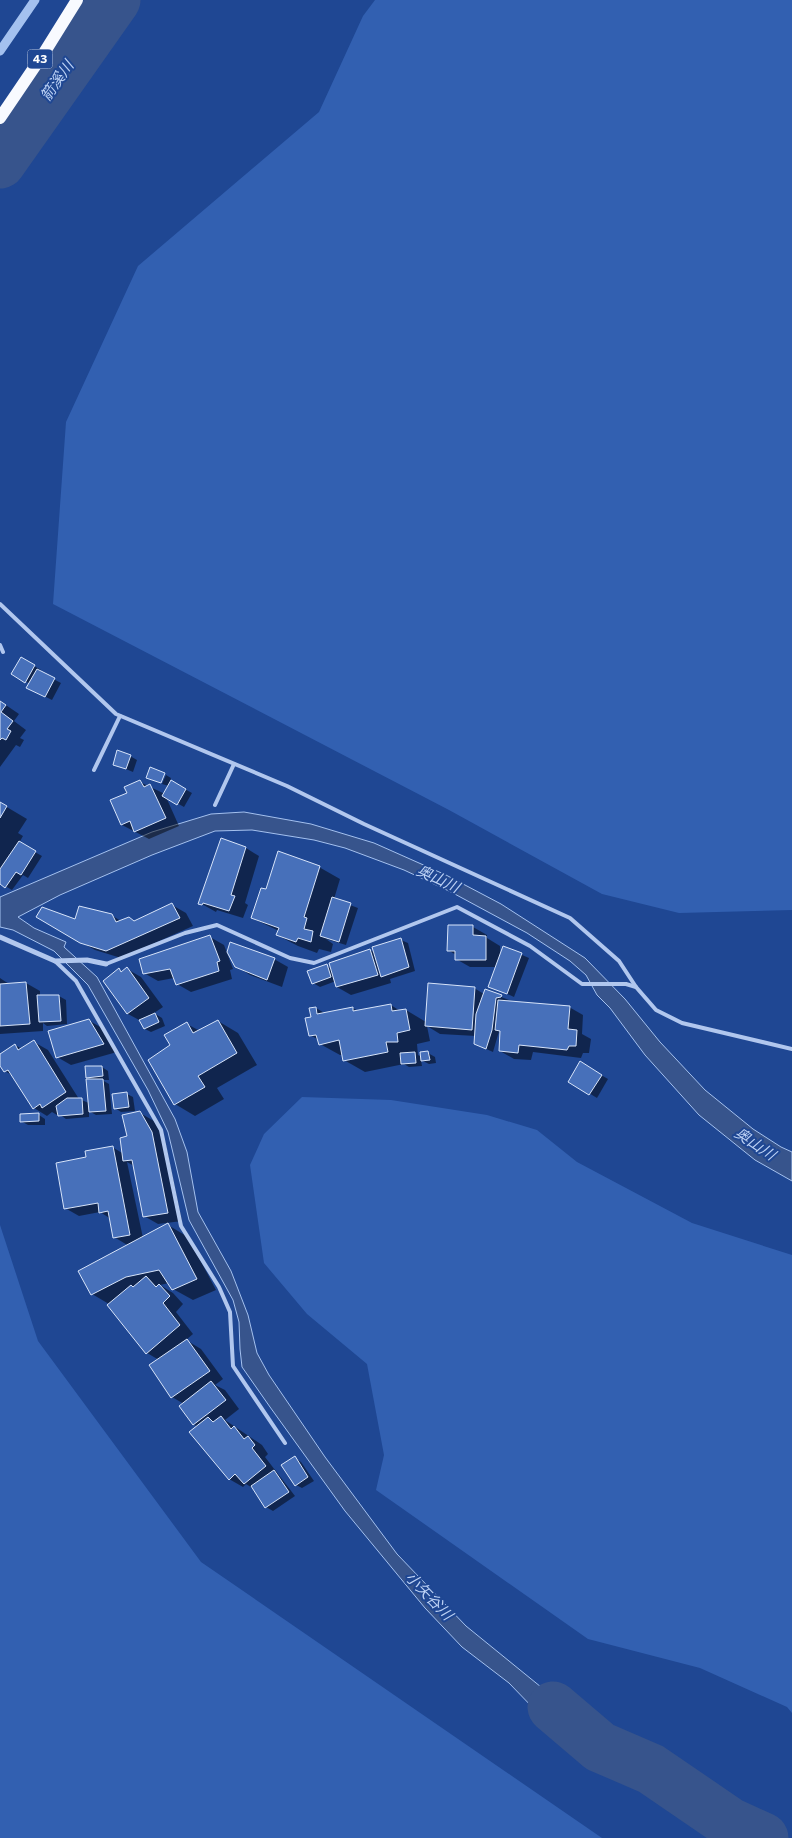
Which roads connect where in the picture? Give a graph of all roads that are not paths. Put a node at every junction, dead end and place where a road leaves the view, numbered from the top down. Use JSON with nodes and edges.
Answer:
{"nodes":[{"id":1,"x":77,"y":0,"type":"edge"},
{"id":2,"x":0,"y":118,"type":"edge"},
{"id":3,"x":0,"y":604,"type":"edge"},
{"id":4,"x":0,"y":645,"type":"edge"},
{"id":5,"x":3,"y":652,"type":"dead end"},
{"id":6,"x":120,"y":716,"type":"junction"},
{"id":7,"x":234,"y":764,"type":"junction"},
{"id":8,"x":94,"y":770,"type":"dead end"},
{"id":9,"x":215,"y":805,"type":"dead end"},
{"id":10,"x":0,"y":936,"type":"edge"},
{"id":11,"x":55,"y":961,"type":"junction"},
{"id":12,"x":106,"y":964,"type":"joint"},
{"id":13,"x":636,"y":987,"type":"junction"},
{"id":14,"x":792,"y":1048,"type":"edge"},
{"id":15,"x":285,"y":1443,"type":"dead end"}],
"edges":[{"from":1,"to":2,"type":"main road","number":"43"},
{"from":3,"to":6,"type":"lane"},
{"from":4,"to":5,"type":"lane"},
{"from":6,"to":7,"type":"lane"},
{"from":6,"to":8,"type":"lane"},
{"from":7,"to":9,"type":"lane"},
{"from":7,"to":13,"type":"lane"},
{"from":10,"to":11,"type":"street"},
{"from":11,"to":12,"type":"street"},
{"from":11,"to":15,"type":"lane"},
{"from":12,"to":13,"type":"lane"},
{"from":13,"to":14,"type":"lane"}]}
